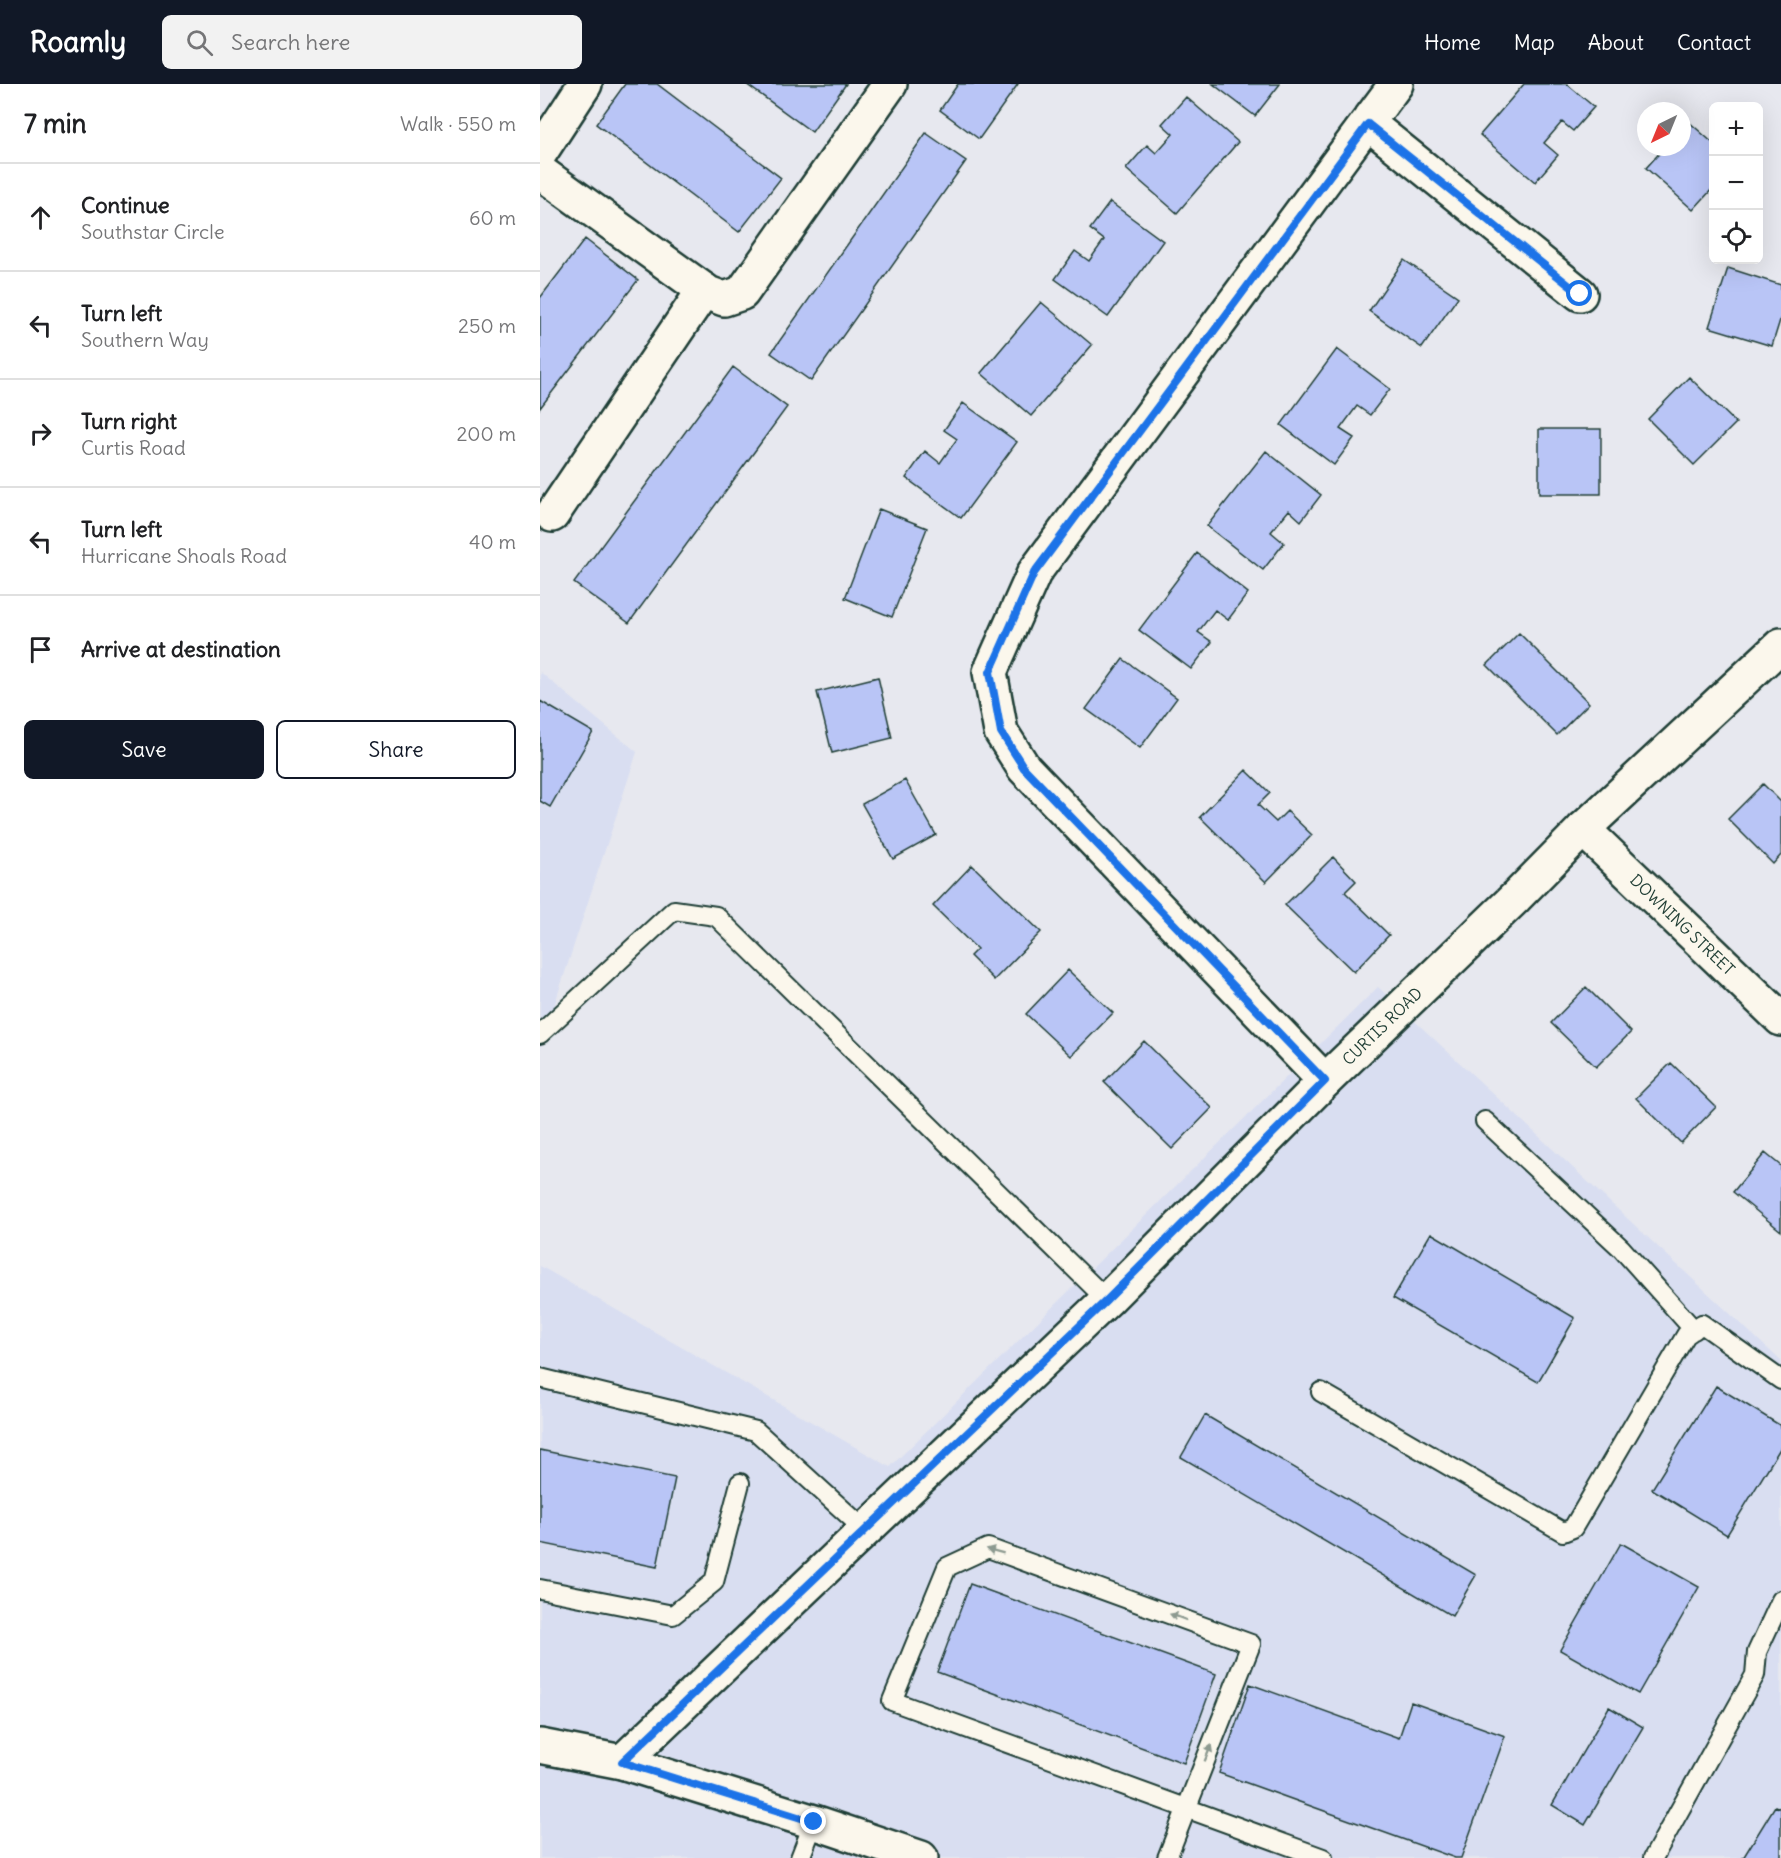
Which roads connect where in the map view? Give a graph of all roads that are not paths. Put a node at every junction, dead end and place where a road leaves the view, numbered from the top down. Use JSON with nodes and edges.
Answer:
{"nodes":[{"id":1,"x":585,"y":84,"type":"edge"},
{"id":2,"x":890,"y":84,"type":"edge"},
{"id":3,"x":1396,"y":84,"type":"edge"},
{"id":4,"x":1368,"y":124,"type":"junction"},
{"id":5,"x":540,"y":153,"type":"edge"},
{"id":6,"x":540,"y":172,"type":"edge"},
{"id":7,"x":704,"y":290,"type":"junction"},
{"id":8,"x":1580,"y":294,"type":"dead end"},
{"id":9,"x":552,"y":515,"type":"dead end"},
{"id":10,"x":1781,"y":645,"type":"edge"},
{"id":11,"x":1583,"y":829,"type":"junction"},
{"id":12,"x":1781,"y":1019,"type":"edge"},
{"id":13,"x":540,"y":1034,"type":"edge"},
{"id":14,"x":1325,"y":1081,"type":"junction"},
{"id":15,"x":1485,"y":1120,"type":"dead end"},
{"id":16,"x":1107,"y":1300,"type":"junction"},
{"id":17,"x":1694,"y":1330,"type":"junction"},
{"id":18,"x":540,"y":1378,"type":"edge"},
{"id":19,"x":1781,"y":1380,"type":"edge"},
{"id":20,"x":1321,"y":1392,"type":"dead end"},
{"id":21,"x":740,"y":1483,"type":"dead end"},
{"id":22,"x":866,"y":1531,"type":"junction"},
{"id":23,"x":540,"y":1589,"type":"edge"},
{"id":24,"x":1781,"y":1600,"type":"edge"},
{"id":25,"x":540,"y":1746,"type":"edge"},
{"id":26,"x":622,"y":1762,"type":"junction"},
{"id":27,"x":1186,"y":1807,"type":"junction"},
{"id":28,"x":814,"y":1822,"type":"junction"},
{"id":29,"x":800,"y":1858,"type":"edge"},
{"id":30,"x":921,"y":1858,"type":"edge"},
{"id":31,"x":1167,"y":1858,"type":"edge"},
{"id":32,"x":1323,"y":1858,"type":"edge"},
{"id":33,"x":1653,"y":1858,"type":"edge"}],
"edges":[{"from":1,"to":5,"type":"street"},
{"from":2,"to":7,"type":"street"},
{"from":3,"to":4,"type":"street"},
{"from":4,"to":8,"type":"street"},
{"from":4,"to":14,"type":"street"},
{"from":6,"to":7,"type":"street"},
{"from":7,"to":9,"type":"street"},
{"from":10,"to":11,"type":"street","name":"CURTIS ROAD"},
{"from":11,"to":12,"type":"street","name":"DOWNING STREET"},
{"from":11,"to":14,"type":"street","name":"CURTIS ROAD"},
{"from":13,"to":16,"type":"lane"},
{"from":14,"to":16,"type":"street","name":"CURTIS ROAD"},
{"from":15,"to":17,"type":"lane"},
{"from":16,"to":22,"type":"street","name":"CURTIS ROAD"},
{"from":17,"to":19,"type":"lane"},
{"from":17,"to":20,"type":"lane"},
{"from":18,"to":22,"type":"lane"},
{"from":21,"to":23,"type":"lane"},
{"from":22,"to":26,"type":"street","name":"CURTIS ROAD"},
{"from":24,"to":33,"type":"lane"},
{"from":25,"to":26,"type":"street"},
{"from":26,"to":28,"type":"street"},
{"from":27,"to":27,"type":"lane","one_way":true},
{"from":27,"to":31,"type":"lane"},
{"from":27,"to":32,"type":"lane"},
{"from":28,"to":29,"type":"lane"},
{"from":28,"to":30,"type":"street"}]}
